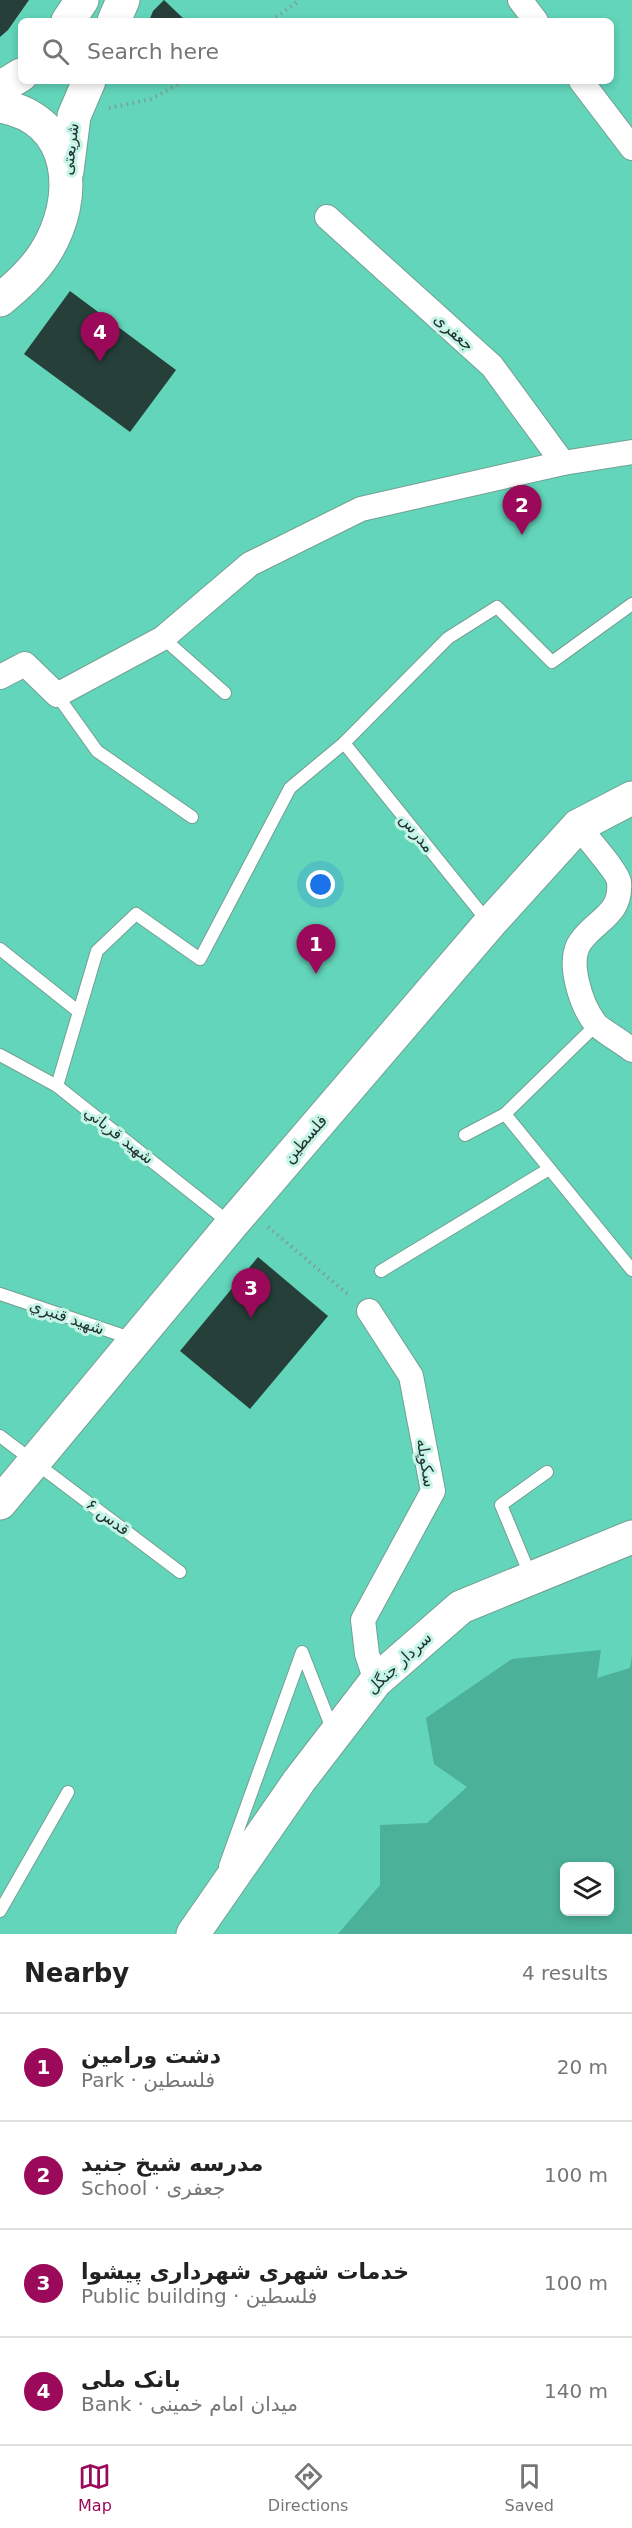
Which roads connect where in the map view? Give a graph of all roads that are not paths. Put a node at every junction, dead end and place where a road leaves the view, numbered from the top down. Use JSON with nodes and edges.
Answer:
{"nodes":[{"id":1,"x":82,"y":0,"type":"edge"},
{"id":2,"x":123,"y":0,"type":"edge"},
{"id":3,"x":520,"y":0,"type":"edge"},
{"id":4,"x":70,"y":18,"type":"edge"},
{"id":5,"x":115,"y":18,"type":"edge"},
{"id":6,"x":534,"y":18,"type":"edge"},
{"id":7,"x":18,"y":77,"type":"edge"},
{"id":8,"x":87,"y":84,"type":"edge"},
{"id":9,"x":583,"y":84,"type":"edge"},
{"id":10,"x":0,"y":88,"type":"edge"},
{"id":11,"x":0,"y":106,"type":"edge"},
{"id":12,"x":632,"y":148,"type":"edge"},
{"id":13,"x":66,"y":185,"type":"junction"},
{"id":14,"x":327,"y":217,"type":"dead end"},
{"id":15,"x":0,"y":300,"type":"edge"},
{"id":16,"x":632,"y":452,"type":"edge"},
{"id":17,"x":562,"y":463,"type":"junction"},
{"id":18,"x":632,"y":604,"type":"edge"},
{"id":19,"x":163,"y":638,"type":"junction"},
{"id":20,"x":0,"y":677,"type":"edge"},
{"id":21,"x":225,"y":693,"type":"dead end"},
{"id":22,"x":57,"y":695,"type":"junction"},
{"id":23,"x":344,"y":743,"type":"junction"},
{"id":24,"x":632,"y":798,"type":"edge"},
{"id":25,"x":192,"y":817,"type":"dead end"},
{"id":26,"x":578,"y":826,"type":"junction"},
{"id":27,"x":490,"y":923,"type":"junction"},
{"id":28,"x":0,"y":949,"type":"edge"},
{"id":29,"x":79,"y":1012,"type":"junction"},
{"id":30,"x":596,"y":1025,"type":"junction"},
{"id":31,"x":632,"y":1050,"type":"edge"},
{"id":32,"x":0,"y":1055,"type":"edge"},
{"id":33,"x":57,"y":1086,"type":"junction"},
{"id":34,"x":505,"y":1114,"type":"junction"},
{"id":35,"x":465,"y":1136,"type":"dead end"},
{"id":36,"x":549,"y":1169,"type":"junction"},
{"id":37,"x":247,"y":1224,"type":"junction"},
{"id":38,"x":632,"y":1270,"type":"edge"},
{"id":39,"x":381,"y":1271,"type":"dead end"},
{"id":40,"x":0,"y":1294,"type":"edge"},
{"id":41,"x":369,"y":1311,"type":"road end"},
{"id":42,"x":135,"y":1340,"type":"junction"},
{"id":43,"x":0,"y":1436,"type":"edge"},
{"id":44,"x":35,"y":1462,"type":"junction"},
{"id":45,"x":547,"y":1472,"type":"dead end"},
{"id":46,"x":0,"y":1503,"type":"edge"},
{"id":47,"x":632,"y":1537,"type":"edge"},
{"id":48,"x":180,"y":1572,"type":"dead end"},
{"id":49,"x":531,"y":1578,"type":"junction"},
{"id":50,"x":376,"y":1681,"type":"junction"},
{"id":51,"x":334,"y":1735,"type":"junction"},
{"id":52,"x":69,"y":1792,"type":"dead end"},
{"id":53,"x":0,"y":1911,"type":"edge"},
{"id":54,"x":201,"y":1923,"type":"edge"}],
"edges":[{"from":1,"to":4,"type":"main road"},
{"from":2,"to":5,"type":"main road"},
{"from":3,"to":6,"type":"street"},
{"from":7,"to":10,"type":"main road"},
{"from":8,"to":13,"type":"main road","name":"شریعتی"},
{"from":9,"to":12,"type":"street"},
{"from":11,"to":13,"type":"main road"},
{"from":13,"to":15,"type":"main road"},
{"from":14,"to":17,"type":"street","name":"جعفری"},
{"from":16,"to":17,"type":"street"},
{"from":17,"to":19,"type":"street"},
{"from":18,"to":23,"type":"lane"},
{"from":19,"to":21,"type":"lane"},
{"from":19,"to":22,"type":"street"},
{"from":20,"to":22,"type":"street"},
{"from":22,"to":25,"type":"lane"},
{"from":23,"to":27,"type":"lane","name":"مدرس"},
{"from":23,"to":29,"type":"lane"},
{"from":24,"to":26,"type":"main road","name":"فلسطین"},
{"from":26,"to":27,"type":"main road","name":"فلسطین"},
{"from":26,"to":30,"type":"street"},
{"from":27,"to":37,"type":"main road","name":"فلسطین"},
{"from":28,"to":29,"type":"lane"},
{"from":29,"to":33,"type":"lane"},
{"from":30,"to":31,"type":"street"},
{"from":30,"to":34,"type":"lane"},
{"from":32,"to":33,"type":"lane","name":"شهيد قرباني"},
{"from":33,"to":37,"type":"lane","name":"شهيد قرباني"},
{"from":34,"to":35,"type":"lane"},
{"from":34,"to":36,"type":"lane"},
{"from":36,"to":38,"type":"lane"},
{"from":36,"to":39,"type":"lane"},
{"from":37,"to":42,"type":"main road","name":"فلسطین"},
{"from":40,"to":42,"type":"lane","name":"شهيد قنبري"},
{"from":41,"to":50,"type":"street","name":"سکوپله"},
{"from":42,"to":44,"type":"main road","name":"فلسطین"},
{"from":43,"to":44,"type":"lane","name":"قدس ۶"},
{"from":44,"to":46,"type":"main road","name":"فلسطین"},
{"from":44,"to":48,"type":"lane","name":"قدس ۶"},
{"from":45,"to":49,"type":"lane"},
{"from":47,"to":49,"type":"main road","name":"سردار جنگل"},
{"from":49,"to":50,"type":"main road","name":"سردار جنگل"},
{"from":50,"to":51,"type":"main road","name":"سردار جنگل"},
{"from":51,"to":54,"type":"main road","name":"سردار جنگل"},
{"from":51,"to":54,"type":"lane"},
{"from":52,"to":53,"type":"lane"}]}
